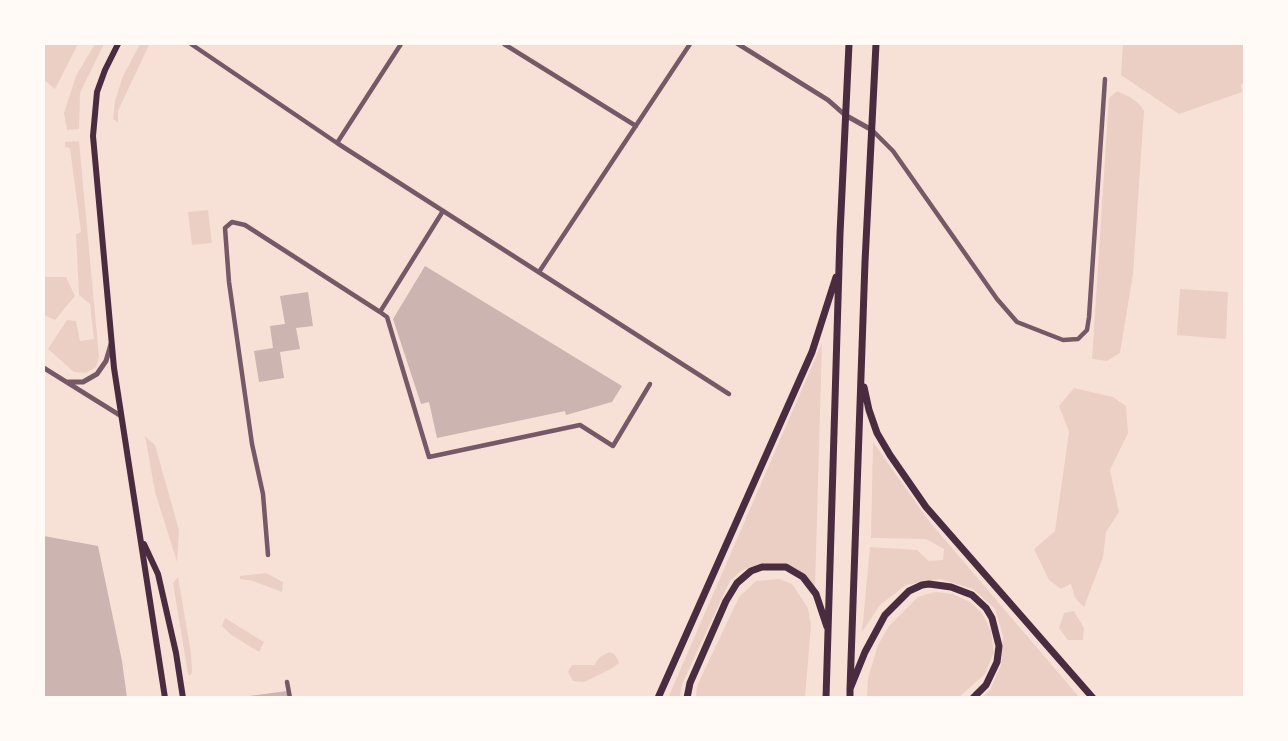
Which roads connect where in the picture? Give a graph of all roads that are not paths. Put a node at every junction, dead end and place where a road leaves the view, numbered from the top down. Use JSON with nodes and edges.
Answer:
{"nodes":[{"id":1,"x":118,"y":44,"type":"edge"},
{"id":2,"x":191,"y":44,"type":"edge"},
{"id":3,"x":401,"y":44,"type":"edge"},
{"id":4,"x":504,"y":44,"type":"edge"},
{"id":5,"x":690,"y":44,"type":"edge"},
{"id":6,"x":738,"y":44,"type":"edge"},
{"id":7,"x":849,"y":44,"type":"edge"},
{"id":8,"x":876,"y":44,"type":"edge"},
{"id":9,"x":1105,"y":79,"type":"dead end"},
{"id":10,"x":845,"y":115,"type":"junction"},
{"id":11,"x":636,"y":126,"type":"junction"},
{"id":12,"x":872,"y":130,"type":"junction"},
{"id":13,"x":337,"y":143,"type":"junction"},
{"id":14,"x":443,"y":211,"type":"junction"},
{"id":15,"x":839,"y":269,"type":"junction"},
{"id":16,"x":539,"y":272,"type":"junction"},
{"id":17,"x":380,"y":312,"type":"junction"},
{"id":18,"x":111,"y":344,"type":"junction"},
{"id":19,"x":862,"y":354,"type":"junction"},
{"id":20,"x":44,"y":368,"type":"edge"},
{"id":21,"x":64,"y":381,"type":"junction"},
{"id":22,"x":650,"y":384,"type":"dead end"},
{"id":23,"x":729,"y":394,"type":"dead end"},
{"id":24,"x":121,"y":416,"type":"junction"},
{"id":25,"x":141,"y":538,"type":"junction"},
{"id":26,"x":268,"y":555,"type":"dead end"},
{"id":27,"x":828,"y":630,"type":"junction"},
{"id":28,"x":287,"y":682,"type":"dead end"},
{"id":29,"x":850,"y":688,"type":"junction"},
{"id":30,"x":165,"y":698,"type":"edge"},
{"id":31,"x":183,"y":698,"type":"edge"},
{"id":32,"x":290,"y":698,"type":"edge"},
{"id":33,"x":658,"y":698,"type":"edge"},
{"id":34,"x":687,"y":698,"type":"edge"},
{"id":35,"x":826,"y":698,"type":"edge"},
{"id":36,"x":850,"y":698,"type":"edge"},
{"id":37,"x":973,"y":698,"type":"edge"},
{"id":38,"x":1094,"y":698,"type":"edge"}],
"edges":[{"from":1,"to":18,"type":"main road"},
{"from":2,"to":13,"type":"street"},
{"from":3,"to":13,"type":"street"},
{"from":4,"to":11,"type":"street"},
{"from":5,"to":11,"type":"street"},
{"from":6,"to":10,"type":"street"},
{"from":7,"to":10,"type":"main road"},
{"from":8,"to":12,"type":"main road"},
{"from":9,"to":12,"type":"street"},
{"from":10,"to":12,"type":"street"},
{"from":10,"to":15,"type":"main road"},
{"from":11,"to":16,"type":"street"},
{"from":12,"to":19,"type":"main road"},
{"from":13,"to":14,"type":"street"},
{"from":14,"to":16,"type":"street"},
{"from":14,"to":17,"type":"street"},
{"from":15,"to":27,"type":"main road"},
{"from":15,"to":33,"type":"main road"},
{"from":16,"to":23,"type":"street"},
{"from":17,"to":22,"type":"street"},
{"from":17,"to":26,"type":"street"},
{"from":18,"to":21,"type":"street"},
{"from":18,"to":24,"type":"main road"},
{"from":19,"to":29,"type":"main road"},
{"from":19,"to":38,"type":"main road"},
{"from":20,"to":21,"type":"street"},
{"from":21,"to":24,"type":"street"},
{"from":24,"to":25,"type":"main road"},
{"from":25,"to":30,"type":"main road"},
{"from":25,"to":31,"type":"main road"},
{"from":27,"to":34,"type":"main road"},
{"from":27,"to":35,"type":"main road"},
{"from":28,"to":32,"type":"street"},
{"from":29,"to":36,"type":"main road"},
{"from":29,"to":37,"type":"main road"}]}
